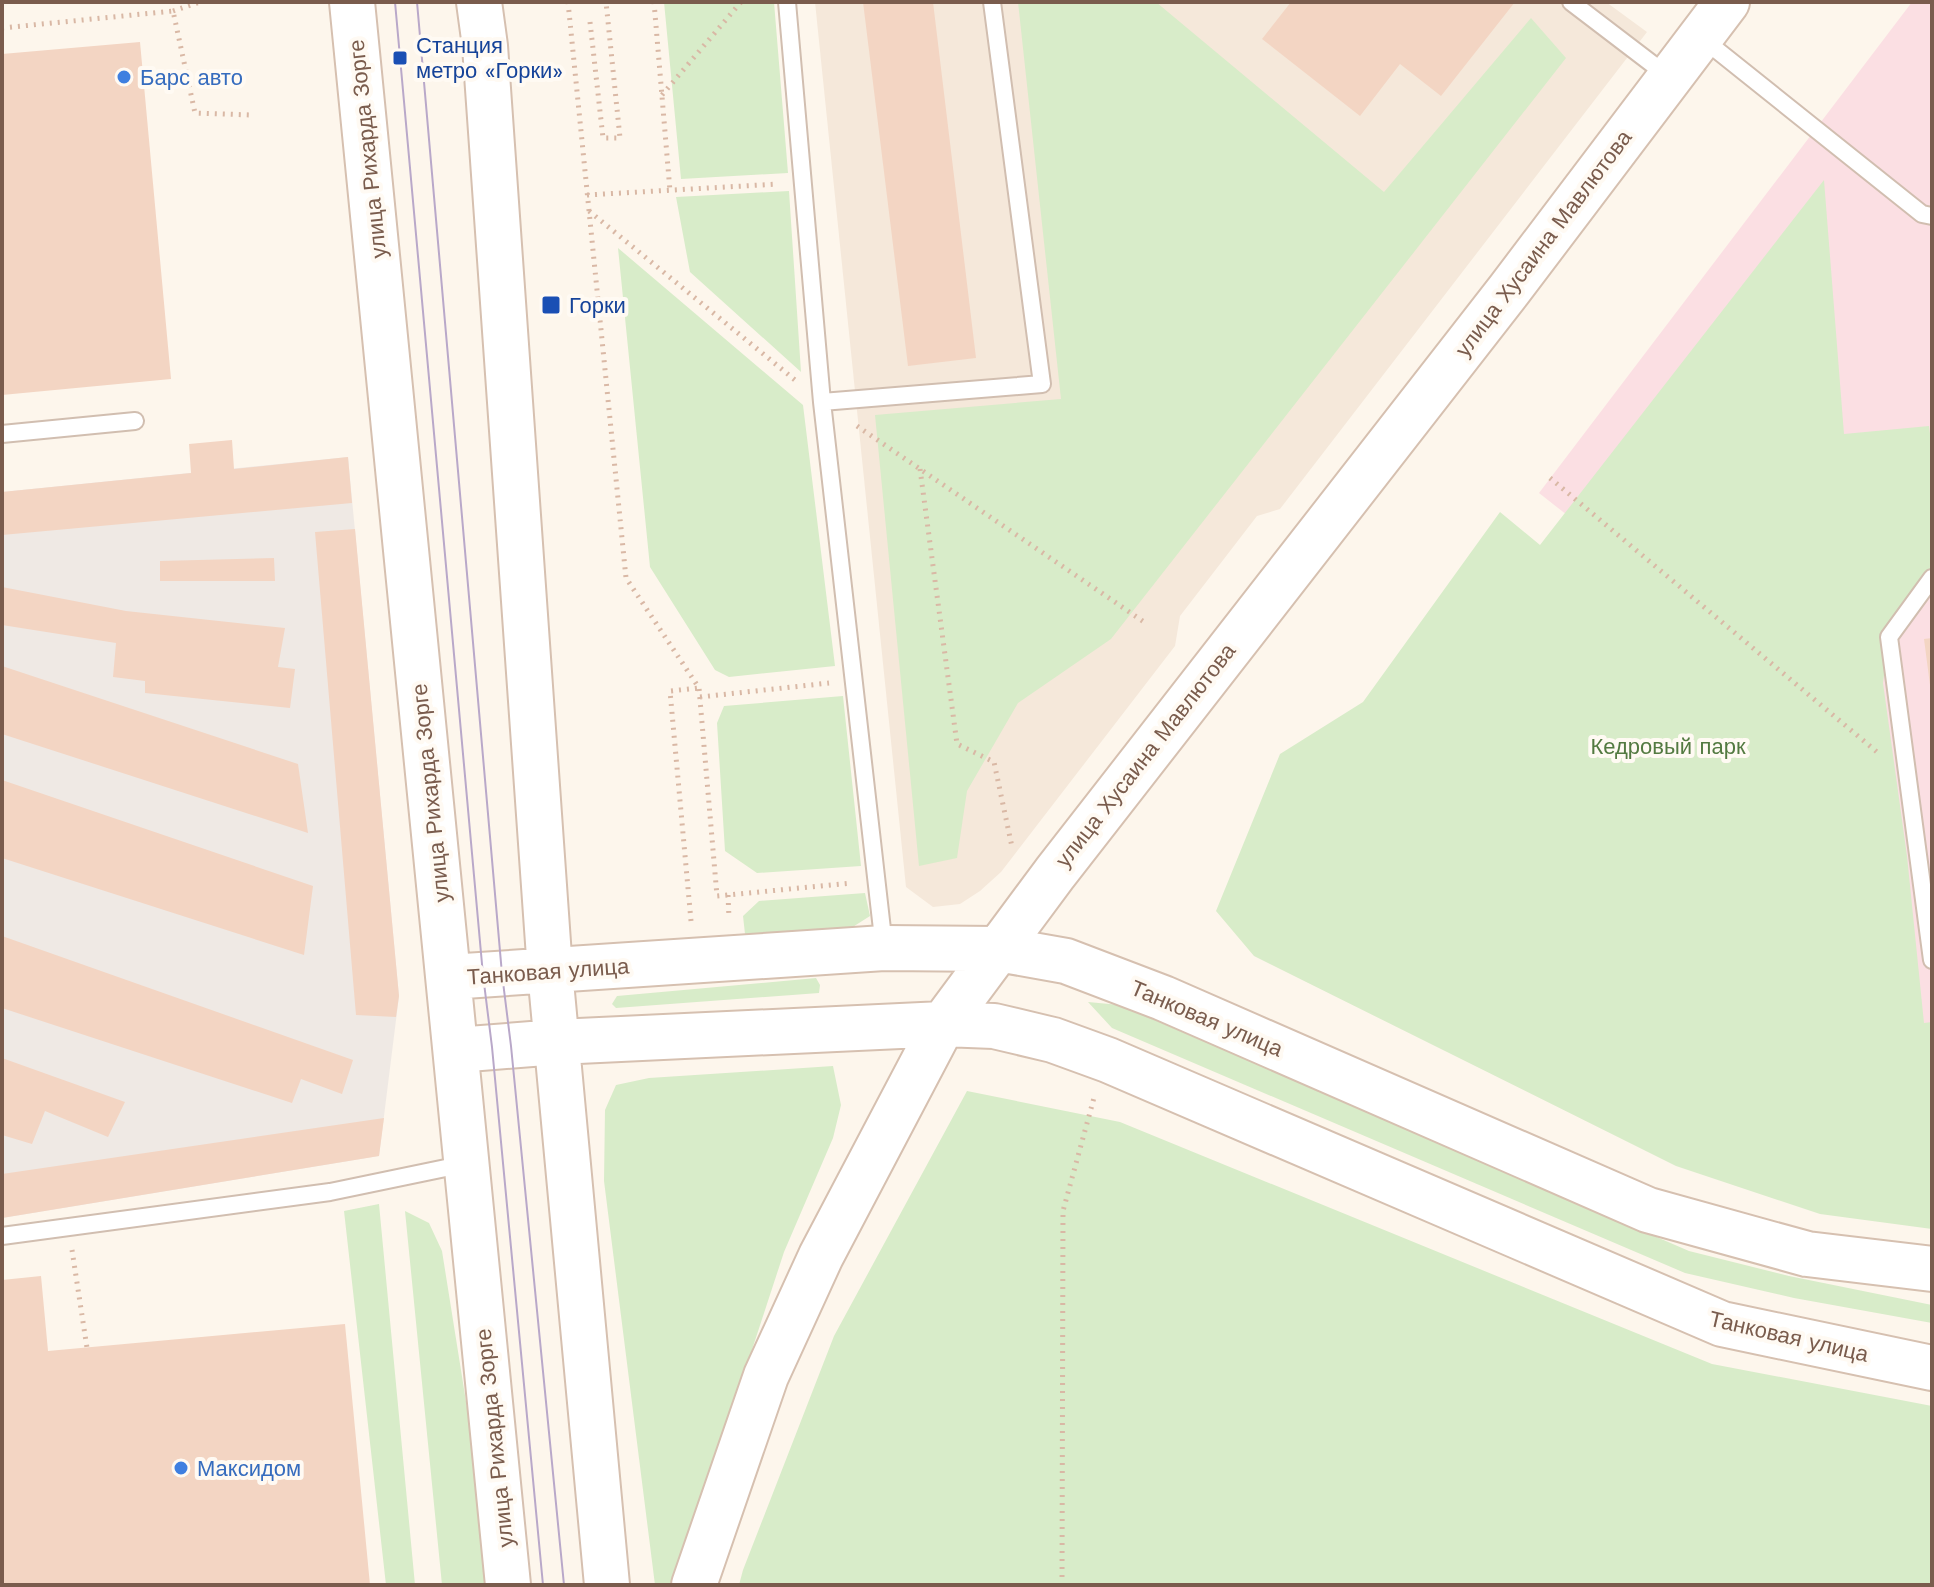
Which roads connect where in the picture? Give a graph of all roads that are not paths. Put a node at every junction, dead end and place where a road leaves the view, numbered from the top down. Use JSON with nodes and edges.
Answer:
{"nodes":[{"id":1,"x":352,"y":2,"type":"edge"},
{"id":2,"x":479,"y":2,"type":"edge"},
{"id":3,"x":787,"y":2,"type":"edge"},
{"id":4,"x":992,"y":2,"type":"edge"},
{"id":5,"x":1571,"y":2,"type":"edge"},
{"id":6,"x":1727,"y":2,"type":"edge"},
{"id":7,"x":1701,"y":37,"type":"junction"},
{"id":8,"x":1669,"y":77,"type":"junction"},
{"id":9,"x":1932,"y":216,"type":"edge"},
{"id":10,"x":822,"y":402,"type":"junction"},
{"id":11,"x":135,"y":421,"type":"dead end"},
{"id":12,"x":2,"y":434,"type":"edge"},
{"id":13,"x":1932,"y":578,"type":"edge"},
{"id":14,"x":884,"y":948,"type":"junction"},
{"id":15,"x":998,"y":949,"type":"junction"},
{"id":16,"x":1932,"y":960,"type":"edge"},
{"id":17,"x":550,"y":971,"type":"junction"},
{"id":18,"x":449,"y":977,"type":"junction"},
{"id":19,"x":943,"y":1024,"type":"junction"},
{"id":20,"x":557,"y":1042,"type":"junction"},
{"id":21,"x":456,"y":1050,"type":"junction"},
{"id":22,"x":467,"y":1164,"type":"junction"},
{"id":23,"x":2,"y":1236,"type":"edge"},
{"id":24,"x":1932,"y":1269,"type":"edge"},
{"id":25,"x":1932,"y":1368,"type":"edge"},
{"id":26,"x":508,"y":1585,"type":"edge"},
{"id":27,"x":607,"y":1585,"type":"edge"},
{"id":28,"x":694,"y":1585,"type":"edge"}],
"edges":[{"from":1,"to":18,"type":"main road","name":"улица Рихарда Зорге"},
{"from":2,"to":17,"type":"main road"},
{"from":3,"to":10,"type":"lane"},
{"from":4,"to":10,"type":"lane"},
{"from":5,"to":8,"type":"lane"},
{"from":6,"to":7,"type":"main road","name":"улица Хусаина Мавлютова"},
{"from":7,"to":8,"type":"main road","name":"улица Хусаина Мавлютова"},
{"from":7,"to":9,"type":"lane"},
{"from":8,"to":15,"type":"main road","name":"улица Хусаина Мавлютова"},
{"from":10,"to":14,"type":"lane"},
{"from":11,"to":12,"type":"lane"},
{"from":13,"to":16,"type":"lane"},
{"from":14,"to":15,"type":"main road","name":"Танковая улица"},
{"from":14,"to":17,"type":"main road","name":"Танковая улица"},
{"from":15,"to":19,"type":"main road","name":"улица Хусаина Мавлютова"},
{"from":15,"to":24,"type":"main road","name":"Танковая улица"},
{"from":17,"to":18,"type":"main road","name":"Танковая улица"},
{"from":17,"to":20,"type":"main road"},
{"from":18,"to":21,"type":"main road","name":"улица Рихарда Зорге"},
{"from":19,"to":20,"type":"main road","name":"Танковая улица"},
{"from":19,"to":25,"type":"main road","name":"Танковая улица"},
{"from":19,"to":28,"type":"main road","name":"улица Хусаина Мавлютова"},
{"from":20,"to":21,"type":"main road","name":"Танковая улица"},
{"from":20,"to":27,"type":"main road"},
{"from":21,"to":22,"type":"main road","name":"улица Рихарда Зорге"},
{"from":22,"to":23,"type":"lane"},
{"from":22,"to":26,"type":"main road","name":"улица Рихарда Зорге"}]}
